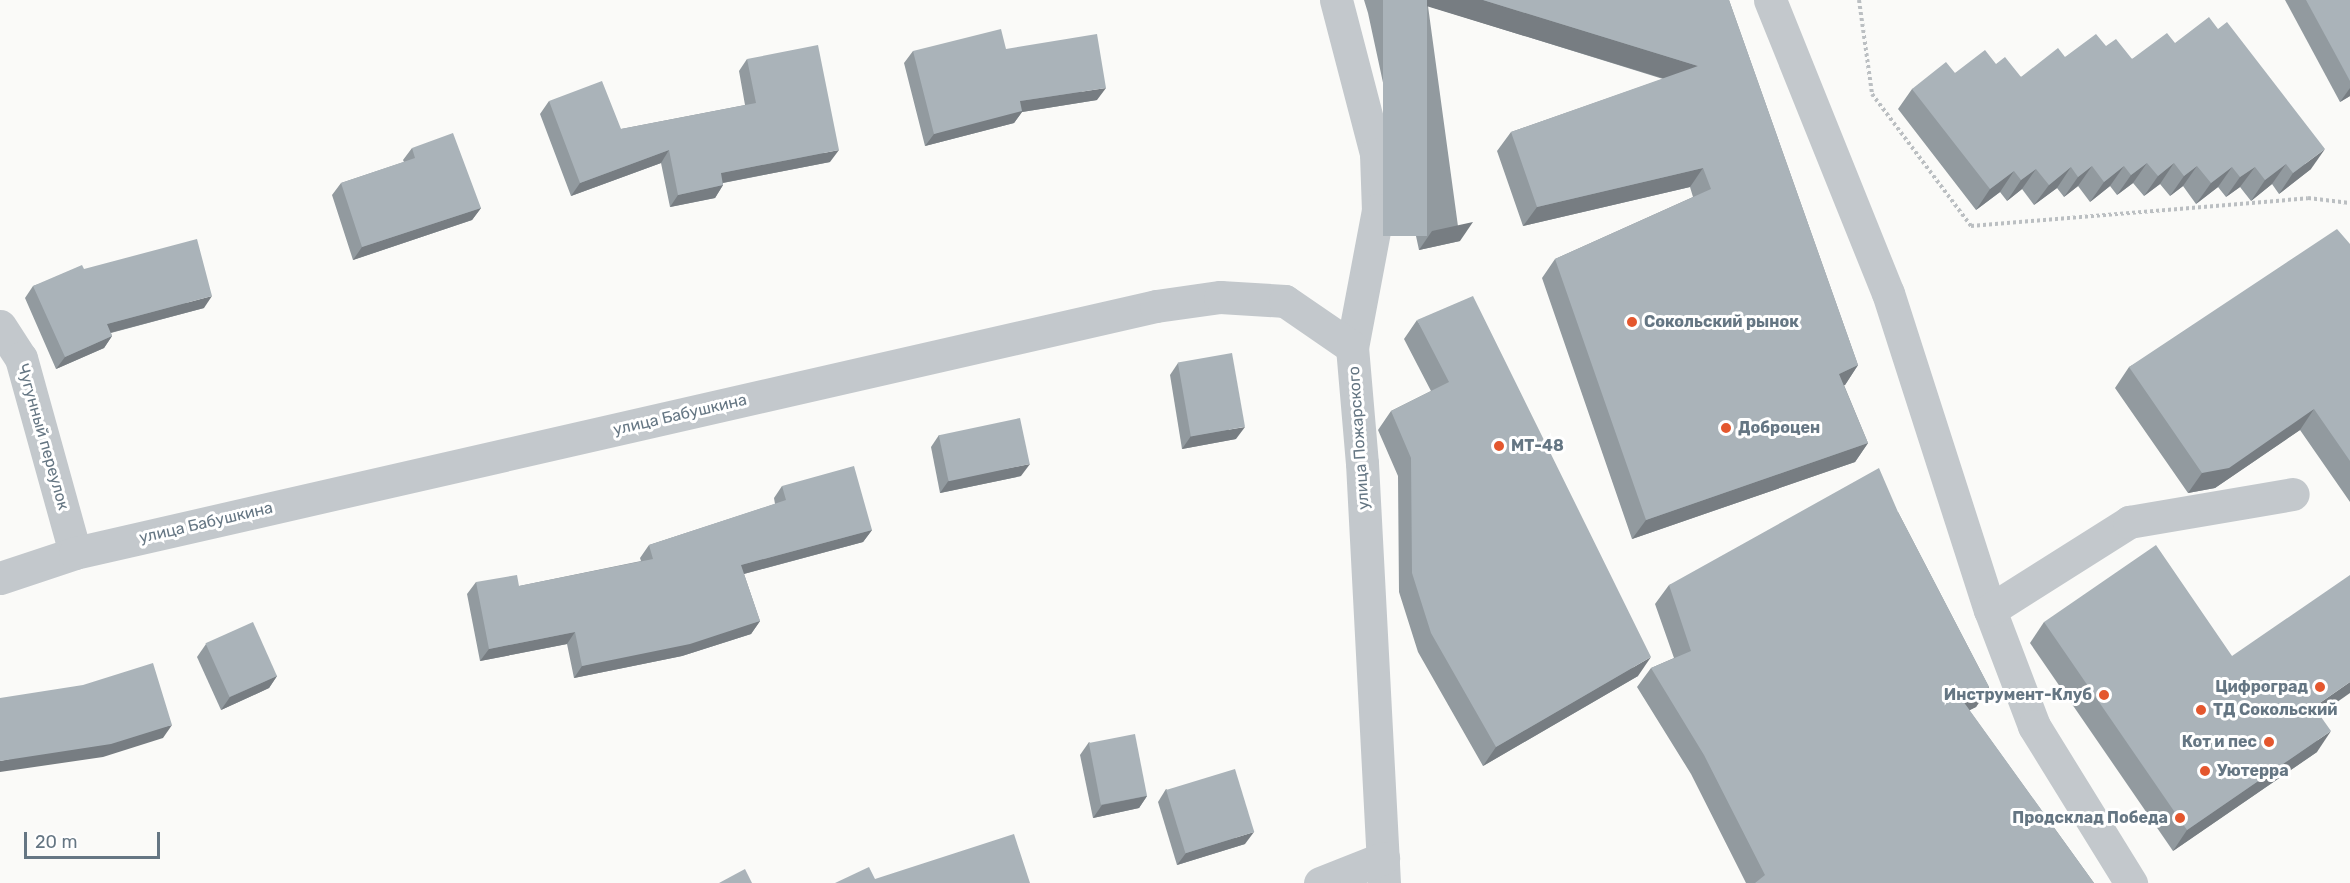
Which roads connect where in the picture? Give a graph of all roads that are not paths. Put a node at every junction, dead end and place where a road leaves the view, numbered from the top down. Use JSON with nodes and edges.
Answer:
{"nodes":[{"id":1,"x":1336,"y":0,"type":"edge"},
{"id":2,"x":1770,"y":0,"type":"edge"},
{"id":3,"x":0,"y":326,"type":"edge"},
{"id":4,"x":1352,"y":347,"type":"junction"},
{"id":5,"x":2293,"y":494,"type":"dead end"},
{"id":6,"x":75,"y":553,"type":"junction"},
{"id":7,"x":0,"y":578,"type":"edge"},
{"id":8,"x":1990,"y":610,"type":"junction"},
{"id":9,"x":1384,"y":870,"type":"edge"},
{"id":10,"x":1320,"y":883,"type":"edge"},
{"id":11,"x":2131,"y":883,"type":"edge"}],
"edges":[{"from":1,"to":4,"type":"street","name":"улица Пожарского"},
{"from":2,"to":8,"type":"street"},
{"from":3,"to":6,"type":"street","name":"Чугунный переулок"},
{"from":4,"to":6,"type":"street","name":"улица Бабушкина"},
{"from":4,"to":9,"type":"street","name":"улица Пожарского"},
{"from":5,"to":8,"type":"street"},
{"from":6,"to":7,"type":"street","name":"улица Бабушкина"},
{"from":8,"to":11,"type":"street"},
{"from":9,"to":10,"type":"street"}]}
